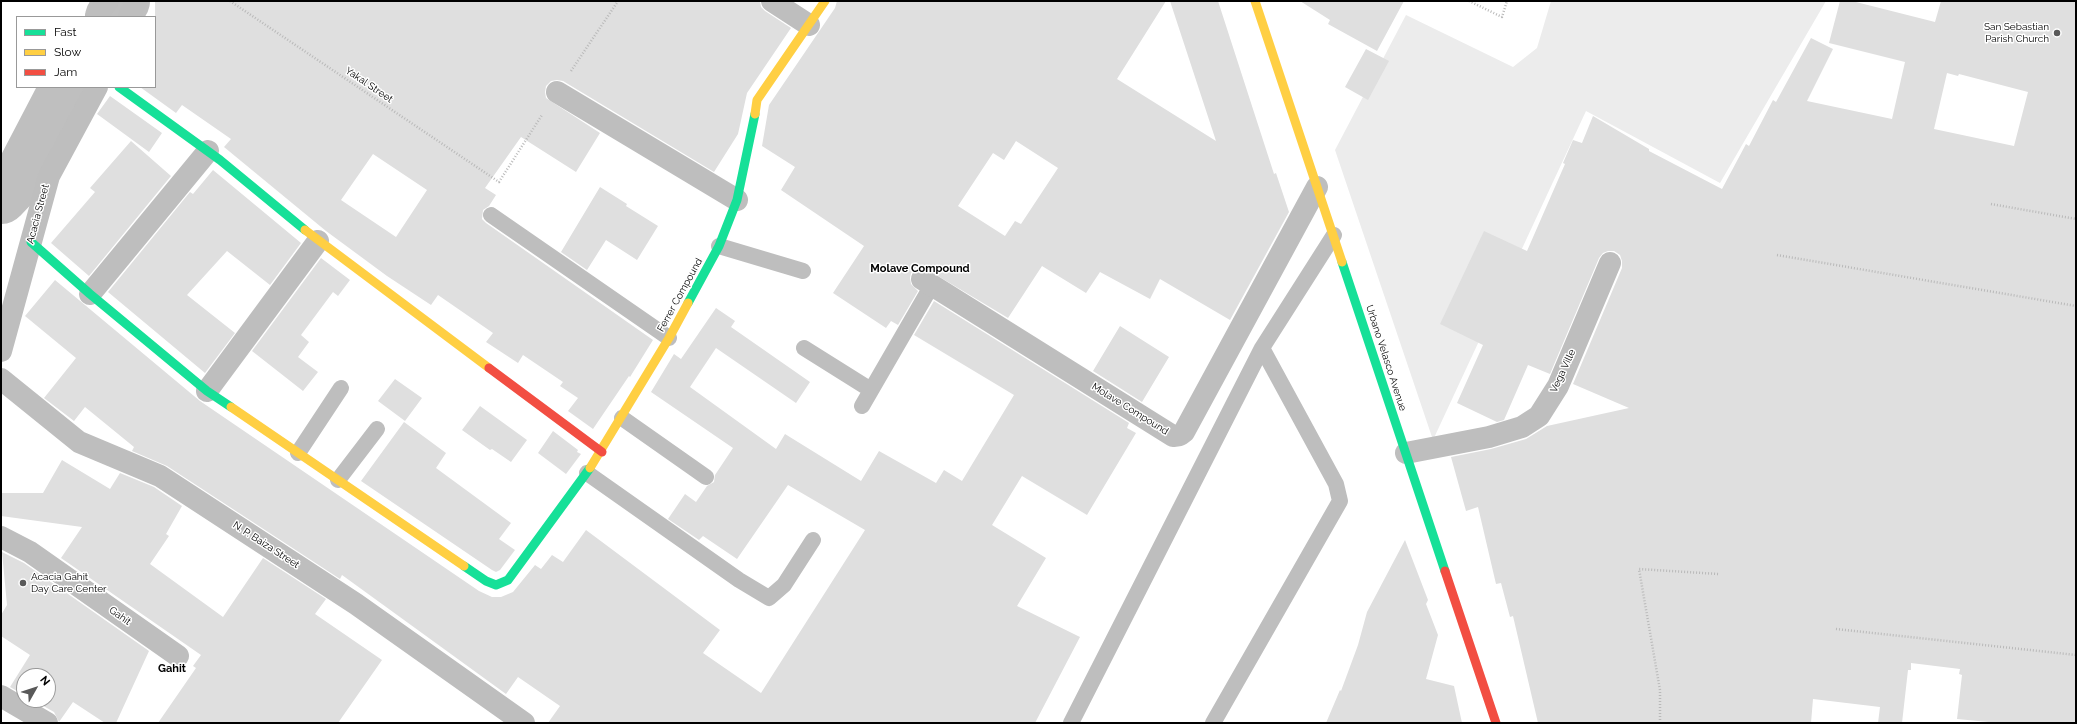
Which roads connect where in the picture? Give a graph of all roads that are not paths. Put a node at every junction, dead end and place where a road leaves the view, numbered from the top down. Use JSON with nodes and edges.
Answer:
{"nodes":[{"id":1,"x":108,"y":1,"type":"edge"},
{"id":2,"x":136,"y":1,"type":"edge"},
{"id":3,"x":772,"y":1,"type":"edge"},
{"id":4,"x":826,"y":1,"type":"edge"},
{"id":5,"x":1255,"y":1,"type":"edge"},
{"id":6,"x":97,"y":16,"type":"edge"},
{"id":7,"x":129,"y":16,"type":"edge"},
{"id":8,"x":809,"y":25,"type":"junction"},
{"id":9,"x":96,"y":88,"type":"edge"},
{"id":10,"x":120,"y":88,"type":"edge"},
{"id":11,"x":557,"y":92,"type":"dead end"},
{"id":12,"x":208,"y":151,"type":"junction"},
{"id":13,"x":1317,"y":187,"type":"junction"},
{"id":14,"x":737,"y":200,"type":"junction"},
{"id":15,"x":491,"y":215,"type":"dead end"},
{"id":16,"x":1334,"y":235,"type":"junction"},
{"id":17,"x":318,"y":241,"type":"junction"},
{"id":18,"x":31,"y":242,"type":"junction"},
{"id":19,"x":719,"y":246,"type":"junction"},
{"id":20,"x":1610,"y":263,"type":"dead end"},
{"id":21,"x":803,"y":271,"type":"dead end"},
{"id":22,"x":927,"y":282,"type":"joint"},
{"id":23,"x":90,"y":294,"type":"junction"},
{"id":24,"x":670,"y":338,"type":"junction"},
{"id":25,"x":804,"y":348,"type":"dead end"},
{"id":26,"x":1262,"y":348,"type":"junction"},
{"id":27,"x":1,"y":351,"type":"edge"},
{"id":28,"x":1,"y":379,"type":"edge"},
{"id":29,"x":341,"y":388,"type":"dead end"},
{"id":30,"x":871,"y":390,"type":"junction"},
{"id":31,"x":207,"y":391,"type":"junction"},
{"id":32,"x":862,"y":406,"type":"dead end"},
{"id":33,"x":622,"y":418,"type":"junction"},
{"id":34,"x":377,"y":428,"type":"dead end"},
{"id":35,"x":602,"y":452,"type":"junction"},
{"id":36,"x":1406,"y":452,"type":"junction"},
{"id":37,"x":298,"y":453,"type":"junction"},
{"id":38,"x":587,"y":473,"type":"junction"},
{"id":39,"x":706,"y":477,"type":"dead end"},
{"id":40,"x":338,"y":480,"type":"junction"},
{"id":41,"x":1,"y":537,"type":"edge"},
{"id":42,"x":813,"y":540,"type":"dead end"},
{"id":43,"x":178,"y":656,"type":"dead end"},
{"id":44,"x":1,"y":696,"type":"edge"},
{"id":45,"x":47,"y":723,"type":"edge"},
{"id":46,"x":524,"y":723,"type":"edge"},
{"id":47,"x":1071,"y":723,"type":"edge"},
{"id":48,"x":1213,"y":723,"type":"edge"},
{"id":49,"x":1496,"y":723,"type":"edge"}],
"edges":[{"from":1,"to":6,"type":"street"},
{"from":2,"to":7,"type":"street"},
{"from":3,"to":8,"type":"street"},
{"from":4,"to":8,"type":"street","name":"Ferrer Compound"},
{"from":5,"to":13,"type":"street","name":"Urbano Velasco Avenue"},
{"from":8,"to":14,"type":"street","name":"Ferrer Compound"},
{"from":9,"to":18,"type":"street","name":"Acacia Street"},
{"from":10,"to":12,"type":"street"},
{"from":11,"to":14,"type":"street"},
{"from":12,"to":17,"type":"street"},
{"from":12,"to":23,"type":"street"},
{"from":13,"to":16,"type":"street","name":"Urbano Velasco Avenue"},
{"from":13,"to":22,"type":"street","name":"Molave Compound"},
{"from":14,"to":19,"type":"street","name":"Ferrer Compound"},
{"from":15,"to":24,"type":"lane"},
{"from":16,"to":26,"type":"lane"},
{"from":16,"to":36,"type":"street","name":"Urbano Velasco Avenue"},
{"from":17,"to":31,"type":"street"},
{"from":17,"to":35,"type":"street"},
{"from":18,"to":23,"type":"street"},
{"from":18,"to":27,"type":"street","name":"Acacia Street"},
{"from":19,"to":21,"type":"lane"},
{"from":19,"to":24,"type":"street","name":"Ferrer Compound"},
{"from":20,"to":36,"type":"street","name":"Vega Ville"},
{"from":22,"to":30,"type":"lane"},
{"from":23,"to":31,"type":"street"},
{"from":24,"to":33,"type":"street","name":"Ferrer Compound"},
{"from":25,"to":30,"type":"lane"},
{"from":26,"to":47,"type":"lane"},
{"from":26,"to":48,"type":"lane"},
{"from":28,"to":46,"type":"street","name":"N. P. Baiza Street"},
{"from":29,"to":37,"type":"lane"},
{"from":30,"to":32,"type":"lane"},
{"from":31,"to":37,"type":"street"},
{"from":33,"to":35,"type":"street","name":"Ferrer Compound"},
{"from":33,"to":39,"type":"lane"},
{"from":34,"to":40,"type":"lane"},
{"from":35,"to":38,"type":"street","name":"Ferrer Compound"},
{"from":36,"to":49,"type":"street","name":"Urbano Velasco Avenue"},
{"from":37,"to":40,"type":"street"},
{"from":38,"to":40,"type":"street","name":"Ferrer Compound"},
{"from":38,"to":42,"type":"lane"},
{"from":41,"to":43,"type":"street","name":"Gahit"},
{"from":44,"to":45,"type":"street"}]}
